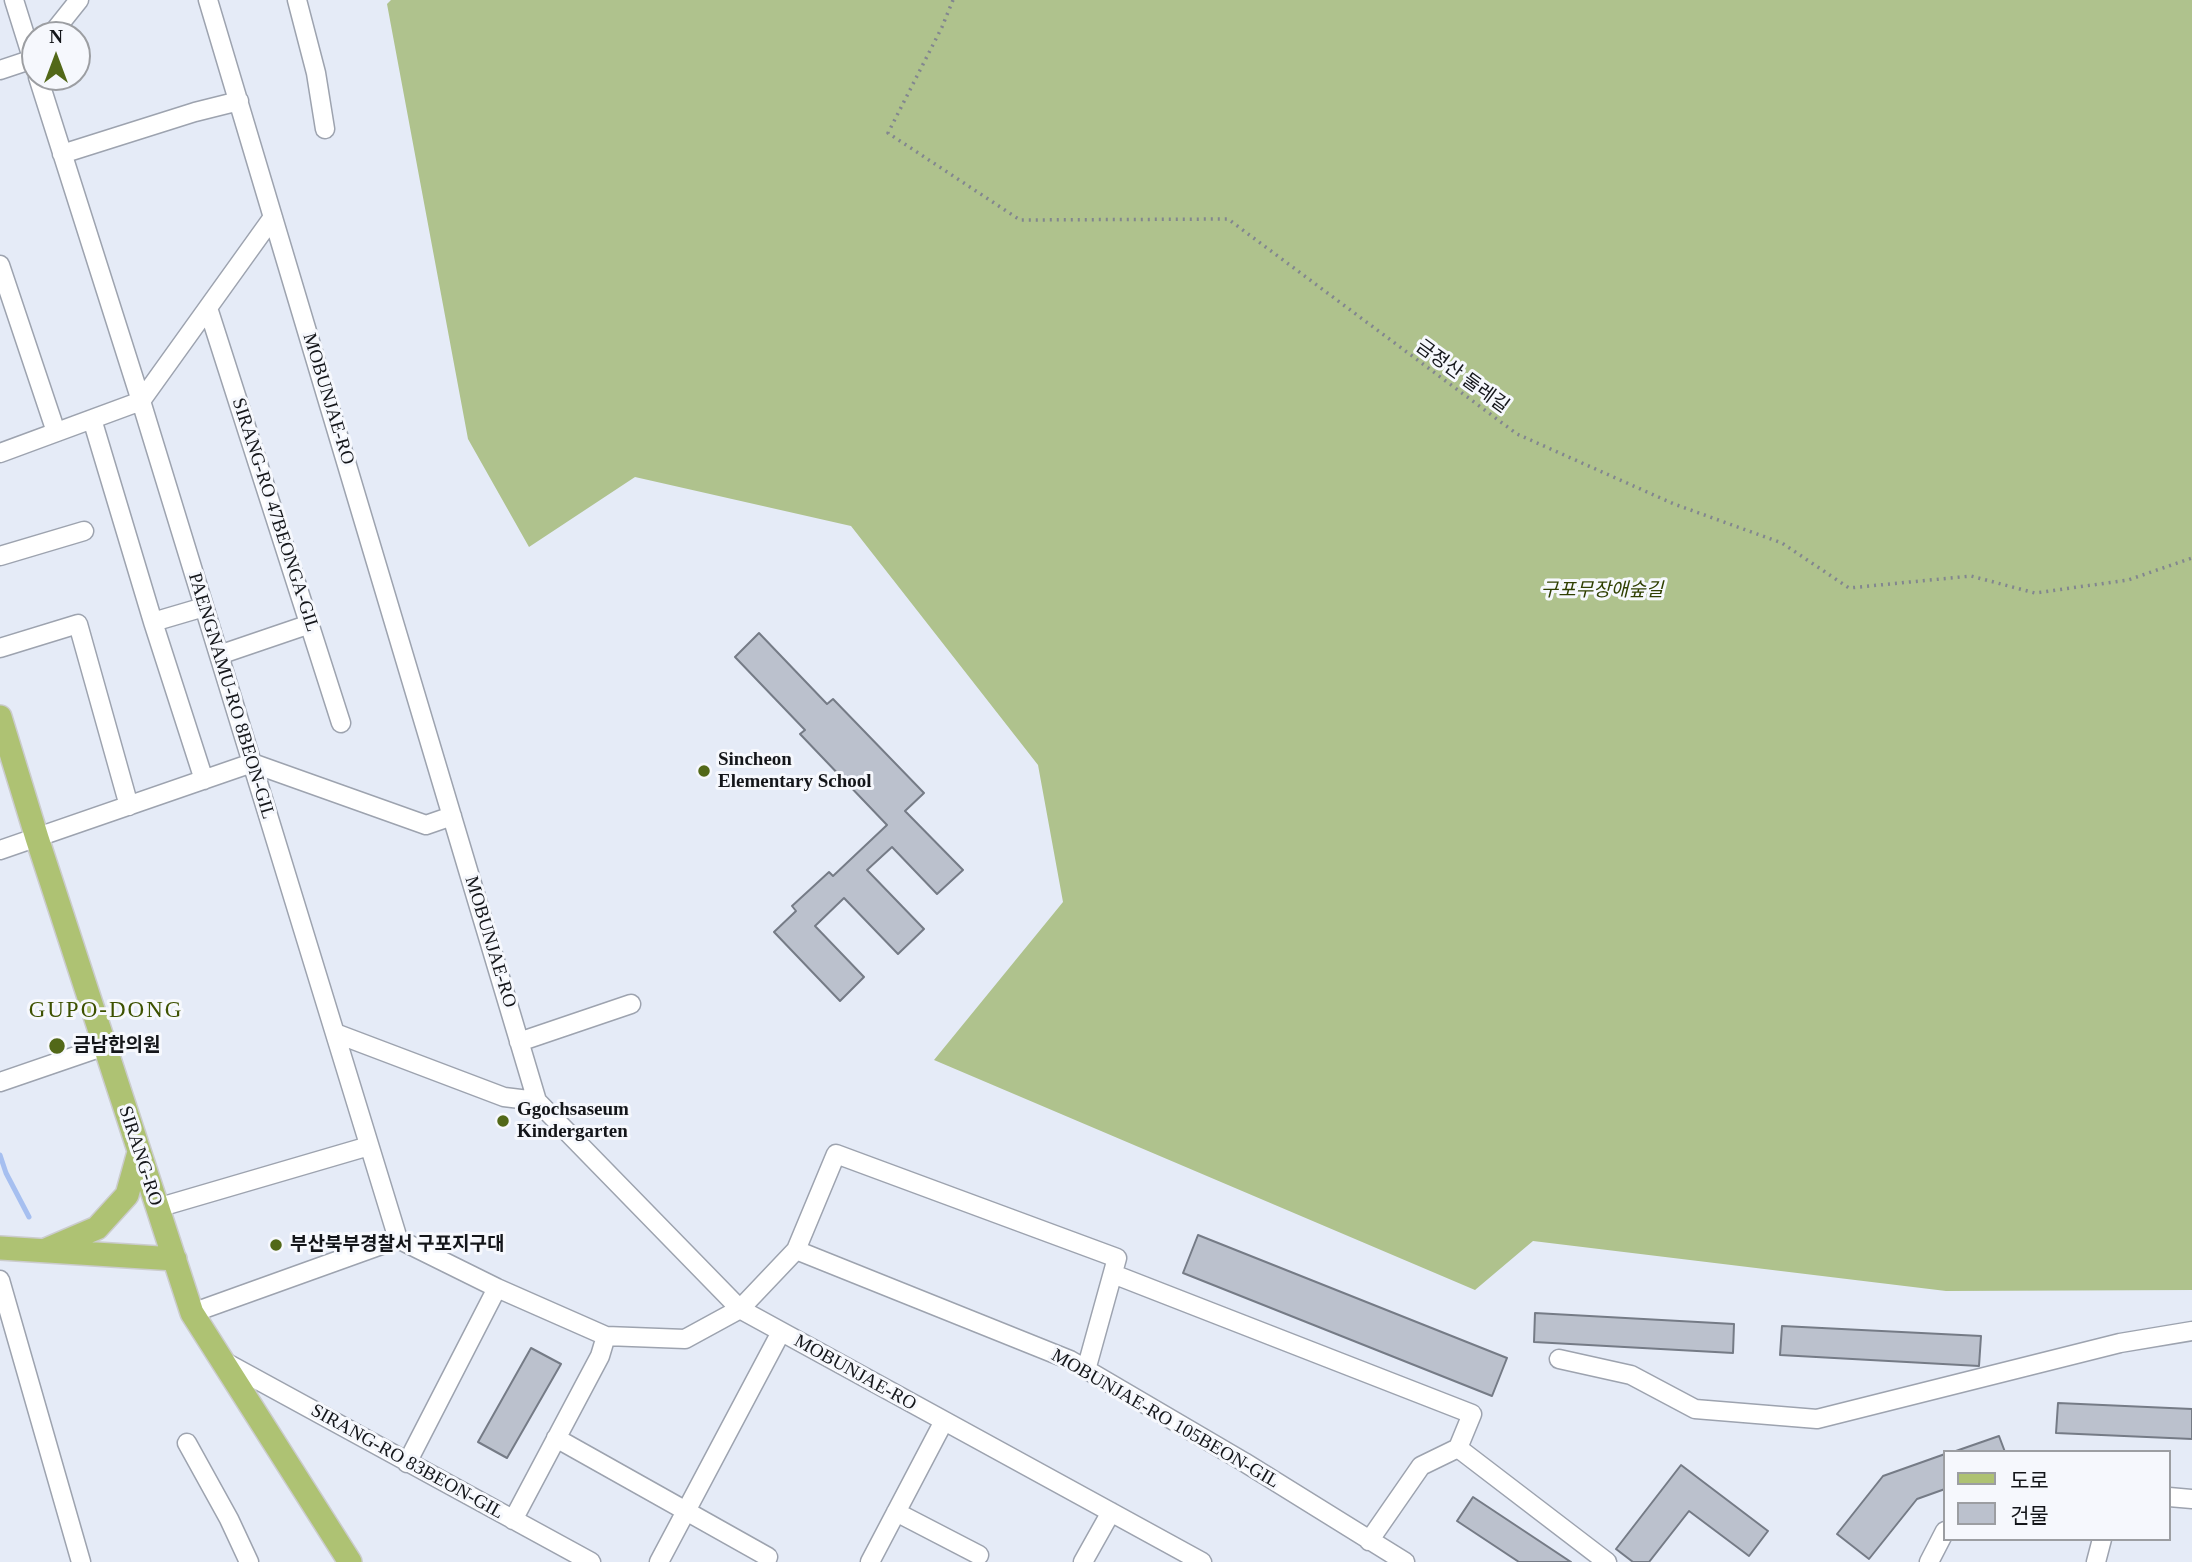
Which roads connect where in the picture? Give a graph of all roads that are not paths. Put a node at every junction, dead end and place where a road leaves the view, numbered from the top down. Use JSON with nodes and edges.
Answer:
{"nodes":[{"id":1,"x":14,"y":0,"type":"edge"},
{"id":2,"x":79,"y":0,"type":"edge"},
{"id":3,"x":208,"y":0,"type":"edge"},
{"id":4,"x":297,"y":0,"type":"edge"},
{"id":5,"x":21,"y":21,"type":"edge"},
{"id":6,"x":62,"y":21,"type":"edge"},
{"id":7,"x":21,"y":64,"type":"edge"},
{"id":8,"x":0,"y":71,"type":"edge"},
{"id":9,"x":42,"y":91,"type":"edge"},
{"id":10,"x":239,"y":101,"type":"junction"},
{"id":11,"x":325,"y":129,"type":"dead end"},
{"id":12,"x":62,"y":154,"type":"junction"},
{"id":13,"x":273,"y":217,"type":"junction"},
{"id":14,"x":0,"y":265,"type":"edge"},
{"id":15,"x":208,"y":308,"type":"junction"},
{"id":16,"x":141,"y":401,"type":"junction"},
{"id":17,"x":92,"y":419,"type":"junction"},
{"id":18,"x":56,"y":432,"type":"junction"},
{"id":19,"x":0,"y":453,"type":"edge"},
{"id":20,"x":83,"y":531,"type":"dead end"},
{"id":21,"x":0,"y":556,"type":"edge"},
{"id":22,"x":204,"y":607,"type":"junction"},
{"id":23,"x":153,"y":622,"type":"junction"},
{"id":24,"x":310,"y":625,"type":"junction"},
{"id":25,"x":0,"y":648,"type":"edge"},
{"id":26,"x":219,"y":655,"type":"junction"},
{"id":27,"x":0,"y":717,"type":"edge"},
{"id":28,"x":341,"y":723,"type":"dead end"},
{"id":29,"x":252,"y":762,"type":"junction"},
{"id":30,"x":204,"y":780,"type":"junction"},
{"id":31,"x":129,"y":806,"type":"junction"},
{"id":32,"x":452,"y":816,"type":"junction"},
{"id":33,"x":37,"y":838,"type":"junction"},
{"id":34,"x":0,"y":850,"type":"edge"},
{"id":35,"x":631,"y":1004,"type":"dead end"},
{"id":36,"x":335,"y":1033,"type":"junction"},
{"id":37,"x":519,"y":1042,"type":"junction"},
{"id":38,"x":104,"y":1046,"type":"junction"},
{"id":39,"x":0,"y":1082,"type":"edge"},
{"id":40,"x":537,"y":1101,"type":"junction"},
{"id":41,"x":369,"y":1146,"type":"junction"},
{"id":42,"x":139,"y":1152,"type":"junction"},
{"id":43,"x":157,"y":1208,"type":"junction"},
{"id":44,"x":398,"y":1239,"type":"junction"},
{"id":45,"x":0,"y":1248,"type":"edge"},
{"id":46,"x":796,"y":1250,"type":"junction"},
{"id":47,"x":42,"y":1252,"type":"junction"},
{"id":48,"x":175,"y":1259,"type":"junction"},
{"id":49,"x":1112,"y":1273,"type":"junction"},
{"id":50,"x":0,"y":1280,"type":"edge"},
{"id":51,"x":497,"y":1288,"type":"junction"},
{"id":52,"x":740,"y":1310,"type":"junction"},
{"id":53,"x":192,"y":1312,"type":"junction"},
{"id":54,"x":2192,"y":1331,"type":"edge"},
{"id":55,"x":781,"y":1332,"type":"junction"},
{"id":56,"x":606,"y":1336,"type":"junction"},
{"id":57,"x":1559,"y":1359,"type":"dead end"},
{"id":58,"x":223,"y":1361,"type":"junction"},
{"id":59,"x":1086,"y":1370,"type":"junction"},
{"id":60,"x":944,"y":1421,"type":"junction"},
{"id":61,"x":556,"y":1438,"type":"junction"},
{"id":62,"x":187,"y":1443,"type":"dead end"},
{"id":63,"x":1458,"y":1448,"type":"junction"},
{"id":64,"x":407,"y":1463,"type":"junction"},
{"id":65,"x":2171,"y":1497,"type":"edge"},
{"id":66,"x":2192,"y":1499,"type":"edge"},
{"id":67,"x":686,"y":1511,"type":"junction"},
{"id":68,"x":896,"y":1511,"type":"junction"},
{"id":69,"x":1111,"y":1512,"type":"junction"},
{"id":70,"x":513,"y":1520,"type":"junction"},
{"id":71,"x":1944,"y":1533,"type":"edge"},
{"id":72,"x":1369,"y":1541,"type":"junction"},
{"id":73,"x":2101,"y":1541,"type":"edge"},
{"id":74,"x":979,"y":1555,"type":"dead end"},
{"id":75,"x":768,"y":1557,"type":"dead end"},
{"id":76,"x":81,"y":1562,"type":"edge"},
{"id":77,"x":249,"y":1562,"type":"edge"},
{"id":78,"x":350,"y":1562,"type":"edge"},
{"id":79,"x":591,"y":1562,"type":"edge"},
{"id":80,"x":659,"y":1562,"type":"edge"},
{"id":81,"x":870,"y":1562,"type":"edge"},
{"id":82,"x":1083,"y":1562,"type":"edge"},
{"id":83,"x":1202,"y":1562,"type":"edge"},
{"id":84,"x":1405,"y":1562,"type":"edge"},
{"id":85,"x":1606,"y":1562,"type":"edge"},
{"id":86,"x":1929,"y":1562,"type":"edge"},
{"id":87,"x":2096,"y":1562,"type":"edge"}],
"edges":[{"from":1,"to":5,"type":"street"},
{"from":2,"to":6,"type":"street"},
{"from":3,"to":10,"type":"street","name":"MOBUNJAE-RO"},
{"from":4,"to":11,"type":"street"},
{"from":7,"to":8,"type":"street"},
{"from":9,"to":12,"type":"street","name":"PAENGNAMU-RO 8BEON-GIL"},
{"from":10,"to":12,"type":"street"},
{"from":10,"to":13,"type":"street","name":"MOBUNJAE-RO"},
{"from":12,"to":16,"type":"street","name":"PAENGNAMU-RO 8BEON-GIL"},
{"from":13,"to":15,"type":"street"},
{"from":13,"to":32,"type":"street","name":"MOBUNJAE-RO"},
{"from":14,"to":18,"type":"street"},
{"from":15,"to":16,"type":"street"},
{"from":15,"to":24,"type":"street","name":"SIRANG-RO 47BEONGA-GIL"},
{"from":16,"to":17,"type":"street"},
{"from":16,"to":22,"type":"street","name":"PAENGNAMU-RO 8BEON-GIL"},
{"from":17,"to":18,"type":"street"},
{"from":17,"to":23,"type":"street"},
{"from":18,"to":19,"type":"street"},
{"from":20,"to":21,"type":"street"},
{"from":22,"to":23,"type":"street"},
{"from":22,"to":26,"type":"street","name":"PAENGNAMU-RO 8BEON-GIL"},
{"from":23,"to":30,"type":"street"},
{"from":24,"to":26,"type":"street"},
{"from":24,"to":28,"type":"street","name":"SIRANG-RO 47BEONGA-GIL"},
{"from":25,"to":31,"type":"street"},
{"from":26,"to":29,"type":"street","name":"PAENGNAMU-RO 8BEON-GIL"},
{"from":27,"to":33,"type":"main road","name":"SIRANG-RO"},
{"from":29,"to":30,"type":"street"},
{"from":29,"to":32,"type":"street"},
{"from":29,"to":36,"type":"street","name":"PAENGNAMU-RO 8BEON-GIL"},
{"from":30,"to":31,"type":"street"},
{"from":31,"to":33,"type":"street"},
{"from":32,"to":37,"type":"street","name":"MOBUNJAE-RO"},
{"from":33,"to":34,"type":"street"},
{"from":33,"to":38,"type":"main road","name":"SIRANG-RO"},
{"from":35,"to":37,"type":"street"},
{"from":36,"to":40,"type":"street"},
{"from":36,"to":41,"type":"street","name":"PAENGNAMU-RO 8BEON-GIL"},
{"from":37,"to":40,"type":"street","name":"MOBUNJAE-RO"},
{"from":38,"to":39,"type":"street"},
{"from":38,"to":42,"type":"main road","name":"SIRANG-RO"},
{"from":40,"to":52,"type":"street","name":"MOBUNJAE-RO"},
{"from":41,"to":43,"type":"street"},
{"from":41,"to":44,"type":"street","name":"PAENGNAMU-RO 8BEON-GIL"},
{"from":42,"to":43,"type":"main road","name":"SIRANG-RO"},
{"from":42,"to":47,"type":"main road"},
{"from":43,"to":48,"type":"main road","name":"SIRANG-RO"},
{"from":44,"to":51,"type":"street"},
{"from":44,"to":53,"type":"street"},
{"from":45,"to":47,"type":"main road"},
{"from":46,"to":49,"type":"street"},
{"from":46,"to":52,"type":"street"},
{"from":46,"to":59,"type":"street","name":"MOBUNJAE-RO 105BEON-GIL"},
{"from":47,"to":48,"type":"main road"},
{"from":48,"to":53,"type":"main road","name":"SIRANG-RO"},
{"from":49,"to":59,"type":"street"},
{"from":49,"to":63,"type":"street"},
{"from":50,"to":76,"type":"street"},
{"from":51,"to":56,"type":"street"},
{"from":51,"to":64,"type":"street"},
{"from":52,"to":55,"type":"street","name":"MOBUNJAE-RO"},
{"from":52,"to":56,"type":"street"},
{"from":53,"to":58,"type":"main road","name":"SIRANG-RO"},
{"from":54,"to":57,"type":"street"},
{"from":55,"to":60,"type":"street","name":"MOBUNJAE-RO"},
{"from":55,"to":67,"type":"street"},
{"from":56,"to":61,"type":"street"},
{"from":58,"to":64,"type":"street","name":"SIRANG-RO 83BEON-GIL"},
{"from":58,"to":78,"type":"main road","name":"SIRANG-RO"},
{"from":59,"to":72,"type":"street","name":"MOBUNJAE-RO 105BEON-GIL"},
{"from":60,"to":68,"type":"street"},
{"from":60,"to":69,"type":"street","name":"MOBUNJAE-RO"},
{"from":61,"to":67,"type":"street"},
{"from":61,"to":70,"type":"street"},
{"from":62,"to":77,"type":"street"},
{"from":63,"to":72,"type":"street"},
{"from":63,"to":85,"type":"street"},
{"from":64,"to":70,"type":"street","name":"SIRANG-RO 83BEON-GIL"},
{"from":65,"to":66,"type":"street"},
{"from":67,"to":75,"type":"street"},
{"from":67,"to":80,"type":"street"},
{"from":68,"to":74,"type":"street"},
{"from":68,"to":81,"type":"street"},
{"from":69,"to":82,"type":"street"},
{"from":69,"to":83,"type":"street","name":"MOBUNJAE-RO"},
{"from":70,"to":79,"type":"street","name":"SIRANG-RO 83BEON-GIL"},
{"from":71,"to":86,"type":"street"},
{"from":72,"to":84,"type":"street","name":"MOBUNJAE-RO 105BEON-GIL"},
{"from":73,"to":87,"type":"street"}]}
